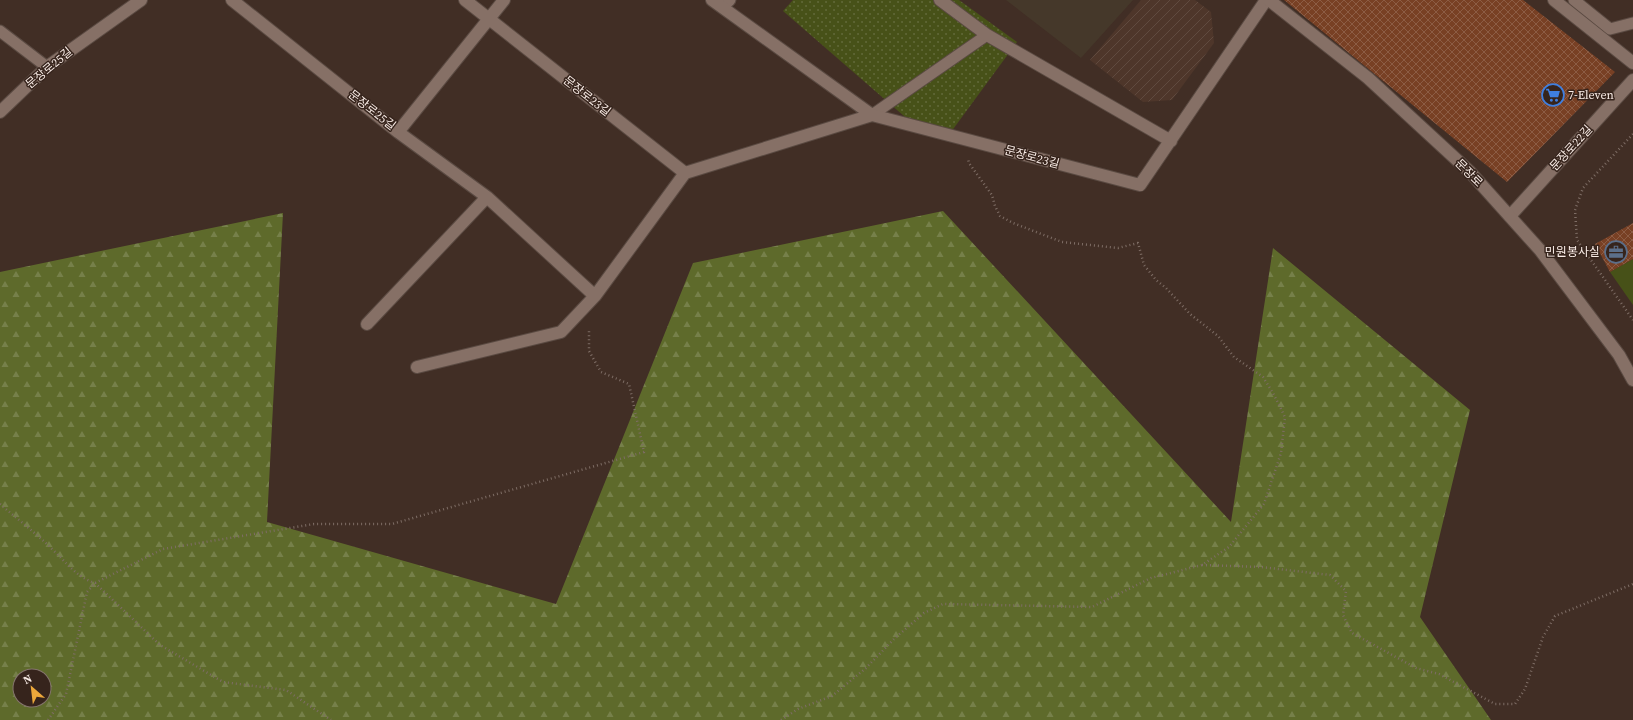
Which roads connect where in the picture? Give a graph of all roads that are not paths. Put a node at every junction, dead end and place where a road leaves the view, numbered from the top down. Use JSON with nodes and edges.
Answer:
{"nodes":[{"id":1,"x":140,"y":0,"type":"edge"},
{"id":2,"x":232,"y":0,"type":"edge"},
{"id":3,"x":465,"y":0,"type":"edge"},
{"id":4,"x":504,"y":0,"type":"edge"},
{"id":5,"x":712,"y":0,"type":"edge"},
{"id":6,"x":940,"y":0,"type":"edge"},
{"id":7,"x":1267,"y":0,"type":"edge"},
{"id":8,"x":1554,"y":0,"type":"edge"},
{"id":9,"x":1574,"y":0,"type":"edge"},
{"id":10,"x":726,"y":4,"type":"edge"},
{"id":11,"x":489,"y":19,"type":"junction"},
{"id":12,"x":1633,"y":23,"type":"edge"},
{"id":13,"x":0,"y":31,"type":"edge"},
{"id":14,"x":986,"y":35,"type":"junction"},
{"id":15,"x":1633,"y":63,"type":"edge"},
{"id":16,"x":47,"y":67,"type":"junction"},
{"id":17,"x":1633,"y":80,"type":"edge"},
{"id":18,"x":0,"y":112,"type":"edge"},
{"id":19,"x":872,"y":115,"type":"junction"},
{"id":20,"x":398,"y":132,"type":"junction"},
{"id":21,"x":1171,"y":141,"type":"junction"},
{"id":22,"x":685,"y":173,"type":"junction"},
{"id":23,"x":487,"y":197,"type":"junction"},
{"id":24,"x":1510,"y":216,"type":"junction"},
{"id":25,"x":591,"y":300,"type":"junction"},
{"id":26,"x":367,"y":324,"type":"dead end"},
{"id":27,"x":417,"y":367,"type":"dead end"},
{"id":28,"x":1633,"y":380,"type":"edge"}],
"edges":[{"from":1,"to":16,"type":"street","name":"문장로25길"},
{"from":2,"to":20,"type":"street","name":"문장로25길"},
{"from":3,"to":11,"type":"street"},
{"from":4,"to":11,"type":"street","name":"문장로25길"},
{"from":5,"to":10,"type":"street","name":"문장로23길"},
{"from":6,"to":14,"type":"street"},
{"from":7,"to":21,"type":"street","name":"문장로23길"},
{"from":7,"to":24,"type":"street","name":"문장로"},
{"from":8,"to":15,"type":"street"},
{"from":9,"to":12,"type":"lane"},
{"from":10,"to":19,"type":"street","name":"문장로23길"},
{"from":11,"to":20,"type":"street","name":"문장로25길"},
{"from":11,"to":22,"type":"street","name":"문장로23길"},
{"from":13,"to":16,"type":"lane"},
{"from":14,"to":19,"type":"lane"},
{"from":14,"to":21,"type":"street"},
{"from":16,"to":18,"type":"street","name":"문장로25길"},
{"from":17,"to":24,"type":"street","name":"문장로22길"},
{"from":19,"to":21,"type":"street","name":"문장로23길"},
{"from":19,"to":22,"type":"street"},
{"from":20,"to":23,"type":"street"},
{"from":22,"to":25,"type":"street"},
{"from":23,"to":25,"type":"street"},
{"from":23,"to":26,"type":"street"},
{"from":24,"to":28,"type":"street","name":"문장로"},
{"from":25,"to":27,"type":"street"}]}
